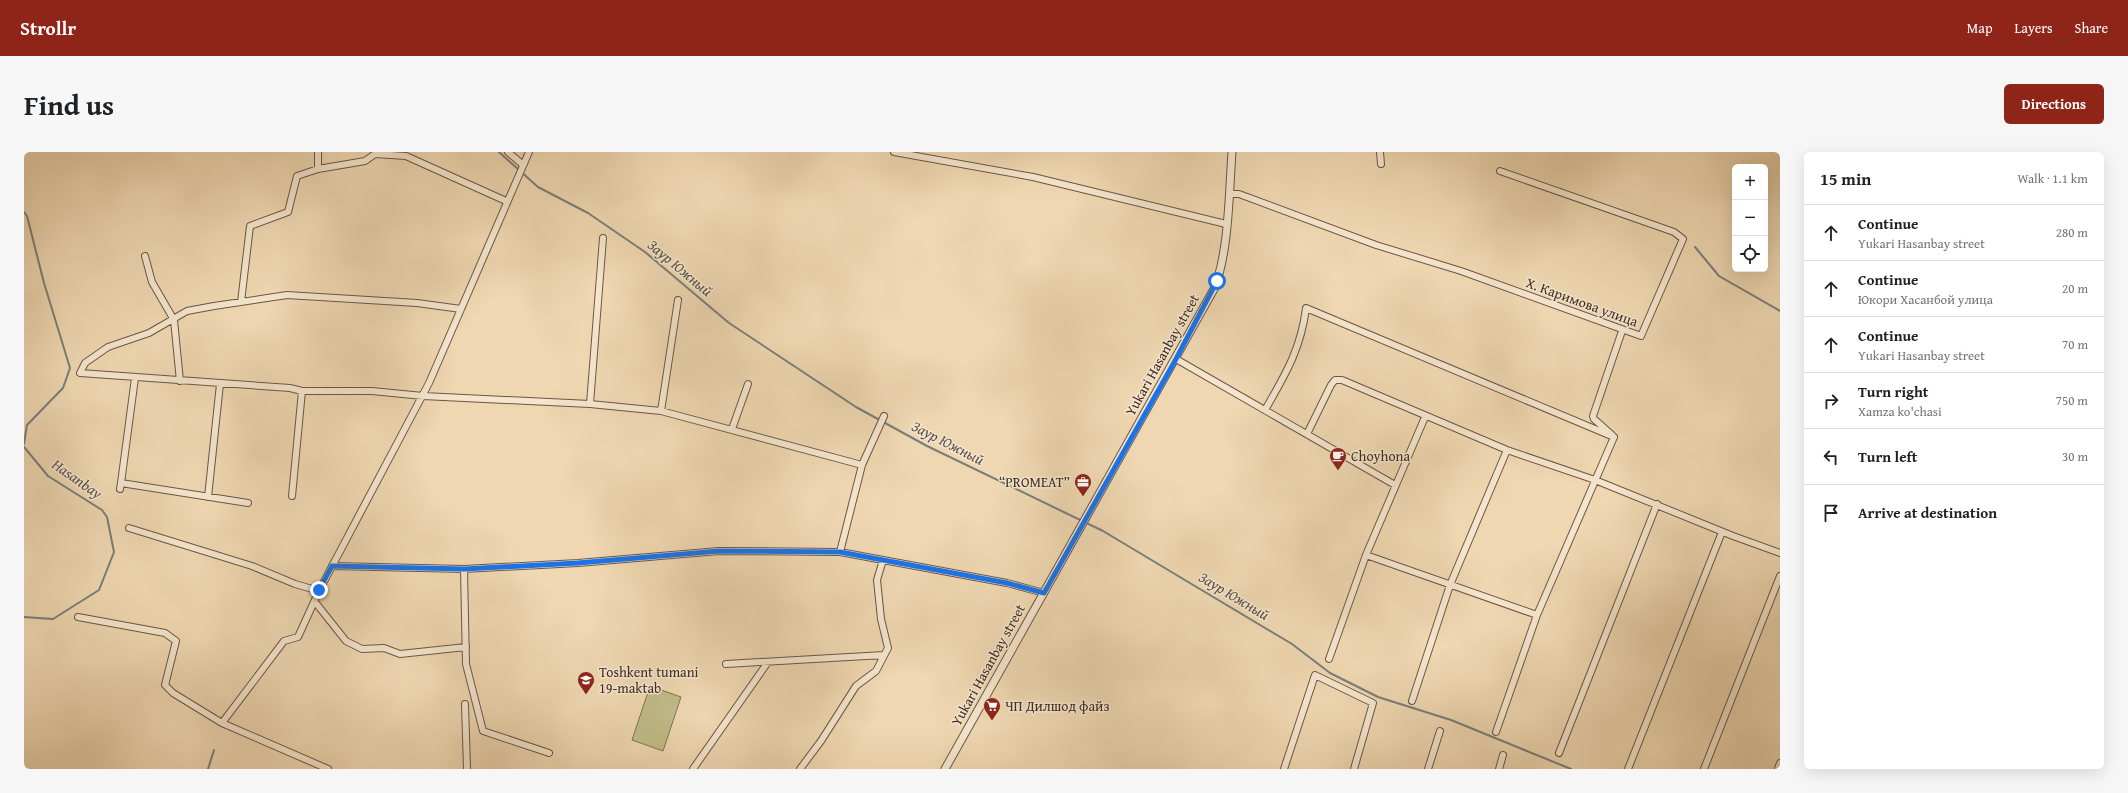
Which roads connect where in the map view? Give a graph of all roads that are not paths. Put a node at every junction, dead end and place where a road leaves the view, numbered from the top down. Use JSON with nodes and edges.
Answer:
{"nodes":[{"id":1,"x":318,"y":152,"type":"edge"},
{"id":2,"x":508,"y":152,"type":"edge"},
{"id":3,"x":529,"y":152,"type":"edge"},
{"id":4,"x":894,"y":152,"type":"edge"},
{"id":5,"x":1232,"y":152,"type":"edge"},
{"id":6,"x":1380,"y":152,"type":"edge"},
{"id":7,"x":375,"y":153,"type":"edge"},
{"id":8,"x":522,"y":164,"type":"junction"},
{"id":9,"x":1381,"y":164,"type":"dead end"},
{"id":10,"x":318,"y":169,"type":"junction"},
{"id":11,"x":1500,"y":172,"type":"dead end"},
{"id":12,"x":1229,"y":194,"type":"junction"},
{"id":13,"x":506,"y":201,"type":"junction"},
{"id":14,"x":1226,"y":224,"type":"junction"},
{"id":15,"x":603,"y":238,"type":"dead end"},
{"id":16,"x":145,"y":256,"type":"dead end"},
{"id":17,"x":678,"y":300,"type":"dead end"},
{"id":18,"x":241,"y":302,"type":"junction"},
{"id":19,"x":461,"y":309,"type":"junction"},
{"id":20,"x":174,"y":320,"type":"junction"},
{"id":21,"x":1622,"y":330,"type":"junction"},
{"id":22,"x":1176,"y":359,"type":"junction"},
{"id":23,"x":135,"y":378,"type":"junction"},
{"id":24,"x":180,"y":381,"type":"junction"},
{"id":25,"x":220,"y":384,"type":"junction"},
{"id":26,"x":748,"y":384,"type":"dead end"},
{"id":27,"x":302,"y":391,"type":"junction"},
{"id":28,"x":423,"y":396,"type":"junction"},
{"id":29,"x":590,"y":404,"type":"junction"},
{"id":30,"x":1265,"y":410,"type":"junction"},
{"id":31,"x":661,"y":411,"type":"junction"},
{"id":32,"x":884,"y":416,"type":"dead end"},
{"id":33,"x":1425,"y":417,"type":"junction"},
{"id":34,"x":1594,"y":419,"type":"junction"},
{"id":35,"x":1588,"y":426,"type":"junction"},
{"id":36,"x":732,"y":429,"type":"junction"},
{"id":37,"x":1307,"y":434,"type":"junction"},
{"id":38,"x":1614,"y":437,"type":"junction"},
{"id":39,"x":1507,"y":450,"type":"junction"},
{"id":40,"x":862,"y":465,"type":"junction"},
{"id":41,"x":1595,"y":480,"type":"junction"},
{"id":42,"x":1394,"y":485,"type":"junction"},
{"id":43,"x":292,"y":496,"type":"dead end"},
{"id":44,"x":208,"y":497,"type":"junction"},
{"id":45,"x":248,"y":503,"type":"dead end"},
{"id":46,"x":1656,"y":504,"type":"junction"},
{"id":47,"x":129,"y":528,"type":"dead end"},
{"id":48,"x":1722,"y":532,"type":"junction"},
{"id":49,"x":840,"y":552,"type":"junction"},
{"id":50,"x":1780,"y":552,"type":"edge"},
{"id":51,"x":1366,"y":555,"type":"junction"},
{"id":52,"x":883,"y":560,"type":"junction"},
{"id":53,"x":332,"y":566,"type":"junction"},
{"id":54,"x":464,"y":569,"type":"junction"},
{"id":55,"x":1780,"y":576,"type":"edge"},
{"id":56,"x":1450,"y":585,"type":"junction"},
{"id":57,"x":319,"y":590,"type":"junction"},
{"id":58,"x":1044,"y":593,"type":"junction"},
{"id":59,"x":315,"y":602,"type":"junction"},
{"id":60,"x":1537,"y":615,"type":"junction"},
{"id":61,"x":78,"y":617,"type":"dead end"},
{"id":62,"x":466,"y":647,"type":"junction"},
{"id":63,"x":884,"y":655,"type":"junction"},
{"id":64,"x":1329,"y":660,"type":"dead end"},
{"id":65,"x":768,"y":662,"type":"junction"},
{"id":66,"x":726,"y":664,"type":"dead end"},
{"id":67,"x":1412,"y":701,"type":"dead end"},
{"id":68,"x":465,"y":704,"type":"dead end"},
{"id":69,"x":222,"y":723,"type":"junction"},
{"id":70,"x":1440,"y":731,"type":"dead end"},
{"id":71,"x":1496,"y":732,"type":"dead end"},
{"id":72,"x":549,"y":753,"type":"dead end"},
{"id":73,"x":1559,"y":753,"type":"dead end"},
{"id":74,"x":1503,"y":755,"type":"dead end"},
{"id":75,"x":1780,"y":763,"type":"edge"},
{"id":76,"x":328,"y":769,"type":"edge"},
{"id":77,"x":467,"y":769,"type":"edge"},
{"id":78,"x":693,"y":769,"type":"edge"},
{"id":79,"x":800,"y":769,"type":"edge"},
{"id":80,"x":945,"y":769,"type":"edge"},
{"id":81,"x":1284,"y":769,"type":"edge"},
{"id":82,"x":1354,"y":769,"type":"edge"},
{"id":83,"x":1428,"y":769,"type":"edge"},
{"id":84,"x":1499,"y":769,"type":"edge"},
{"id":85,"x":1628,"y":769,"type":"edge"},
{"id":86,"x":1704,"y":769,"type":"edge"},
{"id":87,"x":1778,"y":769,"type":"edge"}],
"edges":[{"from":1,"to":10,"type":"street"},
{"from":2,"to":8,"type":"street"},
{"from":3,"to":8,"type":"street"},
{"from":4,"to":14,"type":"street"},
{"from":5,"to":12,"type":"street","name":"Yukari Hasanbay street"},
{"from":6,"to":9,"type":"street"},
{"from":7,"to":10,"type":"street"},
{"from":7,"to":13,"type":"street"},
{"from":8,"to":13,"type":"street"},
{"from":10,"to":18,"type":"street"},
{"from":11,"to":21,"type":"street","name":"Х. Каримова улица"},
{"from":12,"to":14,"type":"street","name":"Yukari Hasanbay street"},
{"from":12,"to":21,"type":"street","name":"Х. Каримова улица"},
{"from":13,"to":19,"type":"street"},
{"from":14,"to":22,"type":"street","name":"Yukari Hasanbay street"},
{"from":15,"to":29,"type":"street"},
{"from":16,"to":20,"type":"street"},
{"from":17,"to":31,"type":"street"},
{"from":18,"to":19,"type":"street"},
{"from":18,"to":20,"type":"street"},
{"from":19,"to":28,"type":"street"},
{"from":20,"to":23,"type":"street"},
{"from":20,"to":24,"type":"street"},
{"from":21,"to":34,"type":"street"},
{"from":22,"to":30,"type":"street"},
{"from":22,"to":58,"type":"street","name":"Yukari Hasanbay street"},
{"from":23,"to":24,"type":"street"},
{"from":23,"to":44,"type":"street"},
{"from":24,"to":25,"type":"street"},
{"from":25,"to":27,"type":"street"},
{"from":25,"to":44,"type":"street"},
{"from":26,"to":36,"type":"street"},
{"from":27,"to":28,"type":"street"},
{"from":27,"to":43,"type":"street"},
{"from":28,"to":29,"type":"street"},
{"from":28,"to":53,"type":"street"},
{"from":29,"to":31,"type":"street"},
{"from":30,"to":35,"type":"street"},
{"from":30,"to":37,"type":"street"},
{"from":31,"to":36,"type":"street"},
{"from":32,"to":40,"type":"street"},
{"from":33,"to":37,"type":"street"},
{"from":33,"to":39,"type":"street"},
{"from":33,"to":42,"type":"street"},
{"from":34,"to":35,"type":"street"},
{"from":34,"to":38,"type":"street"},
{"from":35,"to":38,"type":"street"},
{"from":36,"to":40,"type":"street"},
{"from":37,"to":42,"type":"street"},
{"from":38,"to":41,"type":"street"},
{"from":39,"to":41,"type":"street"},
{"from":39,"to":56,"type":"street"},
{"from":40,"to":49,"type":"street"},
{"from":41,"to":46,"type":"street"},
{"from":41,"to":60,"type":"street"},
{"from":42,"to":51,"type":"street"},
{"from":44,"to":45,"type":"street"},
{"from":46,"to":48,"type":"street"},
{"from":46,"to":73,"type":"street"},
{"from":47,"to":57,"type":"street"},
{"from":48,"to":50,"type":"street"},
{"from":48,"to":85,"type":"street"},
{"from":49,"to":52,"type":"street"},
{"from":49,"to":54,"type":"street"},
{"from":51,"to":56,"type":"street"},
{"from":51,"to":64,"type":"street"},
{"from":52,"to":58,"type":"street"},
{"from":52,"to":63,"type":"street"},
{"from":53,"to":54,"type":"street"},
{"from":53,"to":57,"type":"street"},
{"from":54,"to":62,"type":"street"},
{"from":55,"to":86,"type":"street"},
{"from":56,"to":60,"type":"street"},
{"from":56,"to":67,"type":"street"},
{"from":57,"to":59,"type":"street"},
{"from":58,"to":80,"type":"street","name":"Yukari Hasanbay street"},
{"from":59,"to":62,"type":"street"},
{"from":59,"to":69,"type":"street"},
{"from":60,"to":71,"type":"street"},
{"from":61,"to":69,"type":"street"},
{"from":62,"to":72,"type":"street"},
{"from":63,"to":65,"type":"street"},
{"from":63,"to":79,"type":"street"},
{"from":65,"to":66,"type":"street"},
{"from":65,"to":78,"type":"street"},
{"from":68,"to":77,"type":"street"},
{"from":69,"to":76,"type":"street"},
{"from":70,"to":83,"type":"street"},
{"from":74,"to":84,"type":"street"},
{"from":75,"to":87,"type":"street"},
{"from":81,"to":82,"type":"street"}]}
